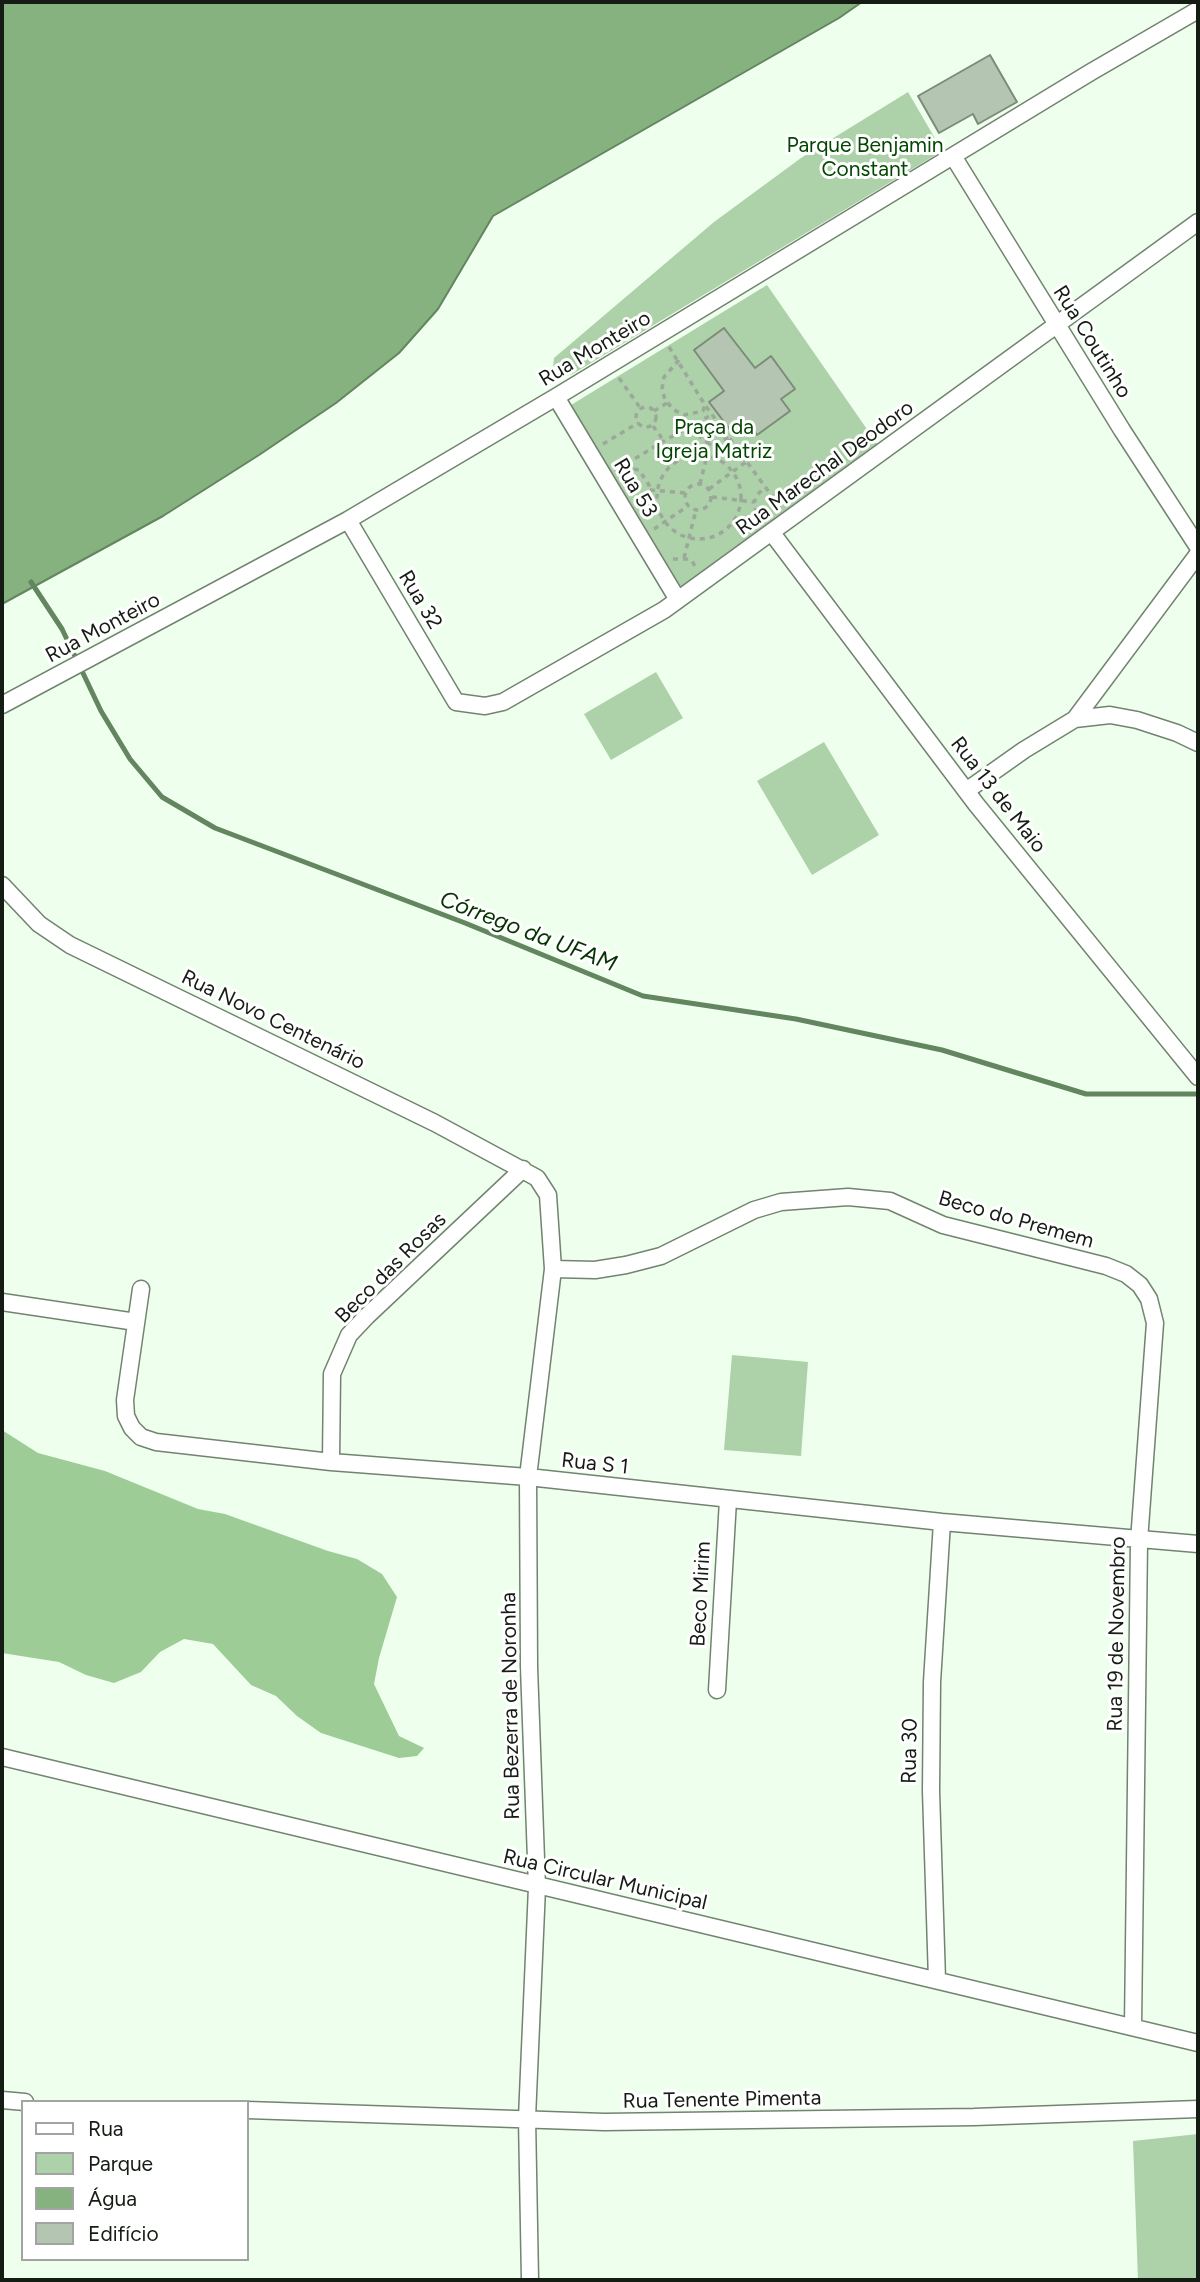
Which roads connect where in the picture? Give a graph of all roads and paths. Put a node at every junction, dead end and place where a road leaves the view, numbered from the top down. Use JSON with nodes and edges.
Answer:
{"nodes":[{"id":1,"x":1198,"y":10,"type":"edge"},
{"id":2,"x":953,"y":156,"type":"junction"},
{"id":3,"x":1198,"y":222,"type":"edge"},
{"id":4,"x":1057,"y":325,"type":"junction"},
{"id":5,"x":659,"y":335,"type":"junction"},
{"id":6,"x":679,"y":360,"type":"junction"},
{"id":7,"x":610,"y":364,"type":"junction"},
{"id":8,"x":556,"y":397,"type":"junction"},
{"id":9,"x":667,"y":403,"type":"junction"},
{"id":10,"x":705,"y":405,"type":"junction"},
{"id":11,"x":641,"y":409,"type":"junction"},
{"id":12,"x":654,"y":411,"type":"junction"},
{"id":13,"x":713,"y":414,"type":"junction"},
{"id":14,"x":638,"y":423,"type":"junction"},
{"id":15,"x":696,"y":424,"type":"junction"},
{"id":16,"x":652,"y":425,"type":"junction"},
{"id":17,"x":730,"y":437,"type":"junction"},
{"id":18,"x":664,"y":441,"type":"junction"},
{"id":19,"x":710,"y":443,"type":"junction"},
{"id":20,"x":589,"y":452,"type":"junction"},
{"id":21,"x":707,"y":455,"type":"junction"},
{"id":22,"x":746,"y":462,"type":"junction"},
{"id":23,"x":622,"y":467,"type":"junction"},
{"id":24,"x":733,"y":471,"type":"junction"},
{"id":25,"x":604,"y":478,"type":"junction"},
{"id":26,"x":700,"y":484,"type":"junction"},
{"id":27,"x":765,"y":487,"type":"junction"},
{"id":28,"x":709,"y":489,"type":"junction"},
{"id":29,"x":650,"y":490,"type":"junction"},
{"id":30,"x":656,"y":491,"type":"junction"},
{"id":31,"x":686,"y":494,"type":"junction"},
{"id":32,"x":712,"y":497,"type":"junction"},
{"id":33,"x":742,"y":501,"type":"junction"},
{"id":34,"x":754,"y":502,"type":"junction"},
{"id":35,"x":689,"y":505,"type":"junction"},
{"id":36,"x":696,"y":510,"type":"junction"},
{"id":37,"x":627,"y":515,"type":"junction"},
{"id":38,"x":348,"y":520,"type":"junction"},
{"id":39,"x":790,"y":520,"type":"junction"},
{"id":40,"x":665,"y":523,"type":"junction"},
{"id":41,"x":772,"y":533,"type":"junction"},
{"id":42,"x":640,"y":537,"type":"junction"},
{"id":43,"x":689,"y":538,"type":"junction"},
{"id":44,"x":1198,"y":547,"type":"edge"},
{"id":45,"x":1198,"y":554,"type":"edge"},
{"id":46,"x":684,"y":558,"type":"junction"},
{"id":47,"x":659,"y":568,"type":"junction"},
{"id":48,"x":704,"y":582,"type":"junction"},
{"id":49,"x":678,"y":600,"type":"junction"},
{"id":50,"x":456,"y":702,"type":"joint"},
{"id":51,"x":2,"y":705,"type":"edge"},
{"id":52,"x":1075,"y":719,"type":"junction"},
{"id":53,"x":1198,"y":743,"type":"edge"},
{"id":54,"x":966,"y":791,"type":"junction"},
{"id":55,"x":2,"y":885,"type":"edge"},
{"id":56,"x":1198,"y":1077,"type":"edge"},
{"id":57,"x":530,"y":1173,"type":"junction"},
{"id":58,"x":1105,"y":1266,"type":"joint"},
{"id":59,"x":554,"y":1269,"type":"junction"},
{"id":60,"x":141,"y":1289,"type":"dead end"},
{"id":61,"x":2,"y":1302,"type":"edge"},
{"id":62,"x":136,"y":1322,"type":"junction"},
{"id":63,"x":331,"y":1462,"type":"junction"},
{"id":64,"x":528,"y":1477,"type":"junction"},
{"id":65,"x":728,"y":1500,"type":"junction"},
{"id":66,"x":942,"y":1522,"type":"junction"},
{"id":67,"x":1139,"y":1541,"type":"junction"},
{"id":68,"x":1198,"y":1544,"type":"edge"},
{"id":69,"x":717,"y":1690,"type":"dead end"},
{"id":70,"x":2,"y":1758,"type":"edge"},
{"id":71,"x":537,"y":1887,"type":"junction"},
{"id":72,"x":937,"y":1980,"type":"junction"},
{"id":73,"x":1133,"y":2027,"type":"junction"},
{"id":74,"x":1198,"y":2042,"type":"edge"},
{"id":75,"x":2,"y":2100,"type":"edge"},
{"id":76,"x":21,"y":2102,"type":"edge"},
{"id":77,"x":1198,"y":2109,"type":"edge"},
{"id":78,"x":248,"y":2110,"type":"edge"},
{"id":79,"x":527,"y":2118,"type":"junction"},
{"id":80,"x":530,"y":2280,"type":"edge"}],
"edges":[{"from":1,"to":2,"type":"street","name":"Rua Monteiro"},
{"from":2,"to":4,"type":"street","name":"Rua Coutinho"},
{"from":2,"to":5,"type":"street","name":"Rua Monteiro"},
{"from":3,"to":4,"type":"street","name":"Rua Marechal Deodoro"},
{"from":4,"to":39,"type":"street","name":"Rua Marechal Deodoro"},
{"from":4,"to":44,"type":"street","name":"Rua Coutinho"},
{"from":5,"to":6,"type":"path"},
{"from":5,"to":7,"type":"street","name":"Rua Monteiro"},
{"from":6,"to":9,"type":"path"},
{"from":6,"to":10,"type":"path"},
{"from":7,"to":8,"type":"street","name":"Rua Monteiro"},
{"from":7,"to":11,"type":"path"},
{"from":8,"to":20,"type":"street","name":"Rua 53"},
{"from":8,"to":38,"type":"street","name":"Rua Monteiro"},
{"from":9,"to":10,"type":"path"},
{"from":9,"to":12,"type":"path"},
{"from":10,"to":13,"type":"path"},
{"from":11,"to":12,"type":"path"},
{"from":11,"to":14,"type":"path"},
{"from":12,"to":16,"type":"path"},
{"from":13,"to":15,"type":"path"},
{"from":13,"to":17,"type":"path"},
{"from":14,"to":16,"type":"path"},
{"from":14,"to":20,"type":"path"},
{"from":15,"to":18,"type":"path"},
{"from":15,"to":19,"type":"path"},
{"from":16,"to":18,"type":"path"},
{"from":17,"to":19,"type":"path"},
{"from":17,"to":22,"type":"path"},
{"from":18,"to":23,"type":"path"},
{"from":19,"to":21,"type":"path"},
{"from":20,"to":25,"type":"street","name":"Rua 53"},
{"from":21,"to":24,"type":"path"},
{"from":21,"to":26,"type":"path"},
{"from":21,"to":30,"type":"path"},
{"from":22,"to":24,"type":"path"},
{"from":22,"to":27,"type":"path"},
{"from":23,"to":25,"type":"path"},
{"from":23,"to":29,"type":"path"},
{"from":24,"to":28,"type":"path"},
{"from":24,"to":33,"type":"path"},
{"from":25,"to":37,"type":"street","name":"Rua 53"},
{"from":26,"to":28,"type":"path"},
{"from":26,"to":31,"type":"path"},
{"from":27,"to":34,"type":"path"},
{"from":27,"to":39,"type":"path"},
{"from":28,"to":32,"type":"path"},
{"from":29,"to":30,"type":"path"},
{"from":29,"to":37,"type":"path"},
{"from":30,"to":31,"type":"path"},
{"from":30,"to":40,"type":"path"},
{"from":31,"to":35,"type":"path"},
{"from":32,"to":33,"type":"path"},
{"from":32,"to":36,"type":"path"},
{"from":33,"to":34,"type":"path"},
{"from":33,"to":43,"type":"path"},
{"from":34,"to":41,"type":"path"},
{"from":35,"to":36,"type":"path"},
{"from":35,"to":40,"type":"path"},
{"from":36,"to":43,"type":"path"},
{"from":37,"to":42,"type":"street","name":"Rua 53"},
{"from":38,"to":50,"type":"street","name":"Rua 32"},
{"from":38,"to":51,"type":"street","name":"Rua Monteiro"},
{"from":39,"to":41,"type":"street","name":"Rua Marechal Deodoro"},
{"from":40,"to":42,"type":"path"},
{"from":40,"to":43,"type":"path"},
{"from":41,"to":48,"type":"street","name":"Rua Marechal Deodoro"},
{"from":41,"to":54,"type":"street","name":"Rua 13 de Maio"},
{"from":42,"to":47,"type":"street","name":"Rua 53"},
{"from":43,"to":46,"type":"path"},
{"from":45,"to":52,"type":"street"},
{"from":46,"to":47,"type":"path"},
{"from":46,"to":48,"type":"path"},
{"from":47,"to":49,"type":"street","name":"Rua 53"},
{"from":48,"to":49,"type":"street","name":"Rua Marechal Deodoro"},
{"from":49,"to":50,"type":"street","name":"Rua Marechal Deodoro"},
{"from":52,"to":53,"type":"street"},
{"from":52,"to":54,"type":"street"},
{"from":54,"to":56,"type":"street","name":"Rua 13 de Maio"},
{"from":55,"to":57,"type":"street","name":"Rua Novo Centenário"},
{"from":57,"to":59,"type":"street","name":"Rua Bezerra de Noronha"},
{"from":57,"to":63,"type":"street","name":"Beco das Rosas"},
{"from":58,"to":59,"type":"street","name":"Beco do Premem"},
{"from":58,"to":67,"type":"street","name":"Rua 19 de Novembro"},
{"from":59,"to":64,"type":"street","name":"Rua Bezerra de Noronha"},
{"from":60,"to":62,"type":"street","name":"Rua S 1"},
{"from":61,"to":62,"type":"street"},
{"from":62,"to":63,"type":"street","name":"Rua S 1"},
{"from":63,"to":64,"type":"street","name":"Rua S 1"},
{"from":64,"to":65,"type":"street","name":"Rua S 1"},
{"from":64,"to":71,"type":"street","name":"Rua Bezerra de Noronha"},
{"from":65,"to":66,"type":"street","name":"Rua S 1"},
{"from":65,"to":69,"type":"street","name":"Beco Mirim"},
{"from":66,"to":67,"type":"street","name":"Rua S 1"},
{"from":66,"to":72,"type":"street","name":"Rua 30"},
{"from":67,"to":68,"type":"street","name":"Rua S 1"},
{"from":67,"to":73,"type":"street","name":"Rua 19 de Novembro"},
{"from":70,"to":71,"type":"street","name":"Rua Circular Municipal"},
{"from":71,"to":72,"type":"street","name":"Rua Circular Municipal"},
{"from":71,"to":79,"type":"street","name":"Rua Bezerra de Noronha"},
{"from":72,"to":73,"type":"street","name":"Rua Circular Municipal"},
{"from":73,"to":74,"type":"street","name":"Rua Circular Municipal"},
{"from":75,"to":76,"type":"street"},
{"from":77,"to":79,"type":"street","name":"Rua Tenente Pimenta"},
{"from":78,"to":79,"type":"street","name":"Rua Tenente Pimenta"},
{"from":79,"to":80,"type":"street","name":"Rua Bezerra de Noronha"}]}
